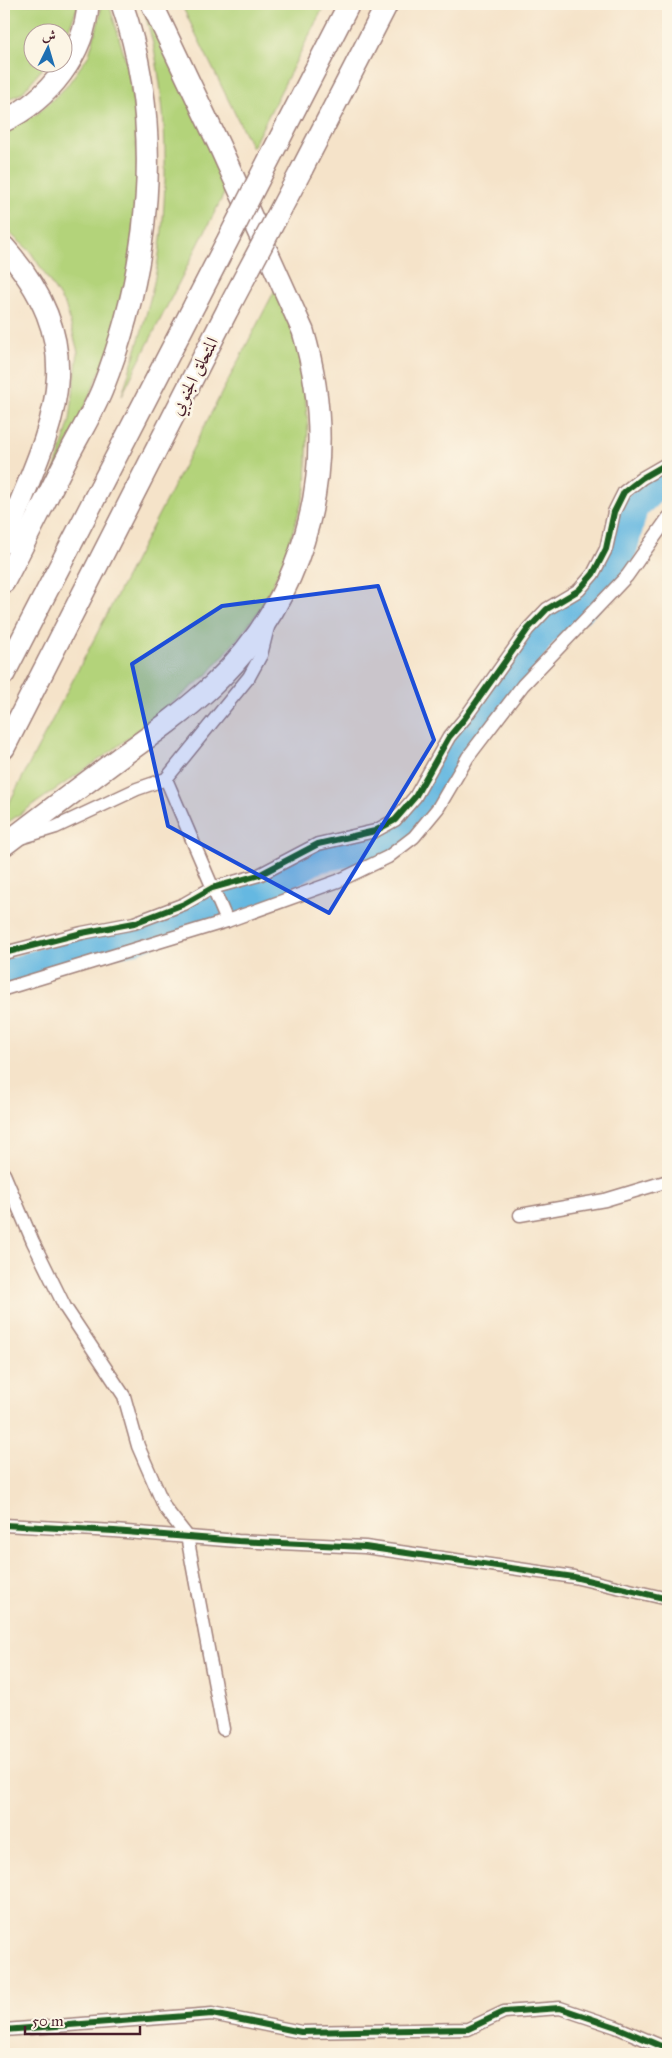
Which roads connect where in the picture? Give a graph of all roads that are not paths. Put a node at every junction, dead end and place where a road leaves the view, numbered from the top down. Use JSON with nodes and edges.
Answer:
{"nodes":[{"id":1,"x":88,"y":4,"type":"edge"},
{"id":2,"x":122,"y":4,"type":"edge"},
{"id":3,"x":152,"y":4,"type":"edge"},
{"id":4,"x":349,"y":4,"type":"edge"},
{"id":5,"x":387,"y":4,"type":"edge"},
{"id":6,"x":4,"y":121,"type":"edge"},
{"id":7,"x":4,"y":247,"type":"edge"},
{"id":8,"x":668,"y":463,"type":"edge"},
{"id":9,"x":668,"y":518,"type":"edge"},
{"id":10,"x":4,"y":542,"type":"edge"},
{"id":11,"x":4,"y":582,"type":"edge"},
{"id":12,"x":269,"y":616,"type":"junction"},
{"id":13,"x":4,"y":674,"type":"edge"},
{"id":14,"x":4,"y":748,"type":"edge"},
{"id":15,"x":166,"y":779,"type":"junction"},
{"id":16,"x":7,"y":842,"type":"edge"},
{"id":17,"x":212,"y":888,"type":"junction"},
{"id":18,"x":227,"y":921,"type":"junction"},
{"id":19,"x":4,"y":953,"type":"edge"},
{"id":20,"x":4,"y":989,"type":"edge"},
{"id":21,"x":4,"y":1174,"type":"edge"},
{"id":22,"x":668,"y":1181,"type":"edge"},
{"id":23,"x":520,"y":1215,"type":"dead end"},
{"id":24,"x":4,"y":1525,"type":"edge"},
{"id":25,"x":187,"y":1536,"type":"junction"},
{"id":26,"x":668,"y":1599,"type":"edge"},
{"id":27,"x":223,"y":1729,"type":"dead end"},
{"id":28,"x":4,"y":2030,"type":"edge"},
{"id":29,"x":668,"y":2052,"type":"edge"}],
"edges":[{"from":1,"to":6,"type":"highway"},
{"from":2,"to":11,"type":"highway"},
{"from":3,"to":12,"type":"highway"},
{"from":4,"to":13,"type":"highway","name":"المتحلق الجنوبي","bridge":true},
{"from":5,"to":14,"type":"highway","name":"المتحلق الجنوبي","bridge":true},
{"from":7,"to":10,"type":"highway"},
{"from":8,"to":17,"type":"street"},
{"from":9,"to":18,"type":"street"},
{"from":12,"to":15,"type":"street"},
{"from":12,"to":16,"type":"highway"},
{"from":15,"to":16,"type":"street"},
{"from":15,"to":17,"type":"street"},
{"from":17,"to":18,"type":"street"},
{"from":17,"to":19,"type":"street"},
{"from":18,"to":20,"type":"street"},
{"from":21,"to":25,"type":"street"},
{"from":22,"to":23,"type":"street"},
{"from":24,"to":25,"type":"street"},
{"from":25,"to":26,"type":"street"},
{"from":25,"to":27,"type":"street"},
{"from":28,"to":29,"type":"street"}]}
